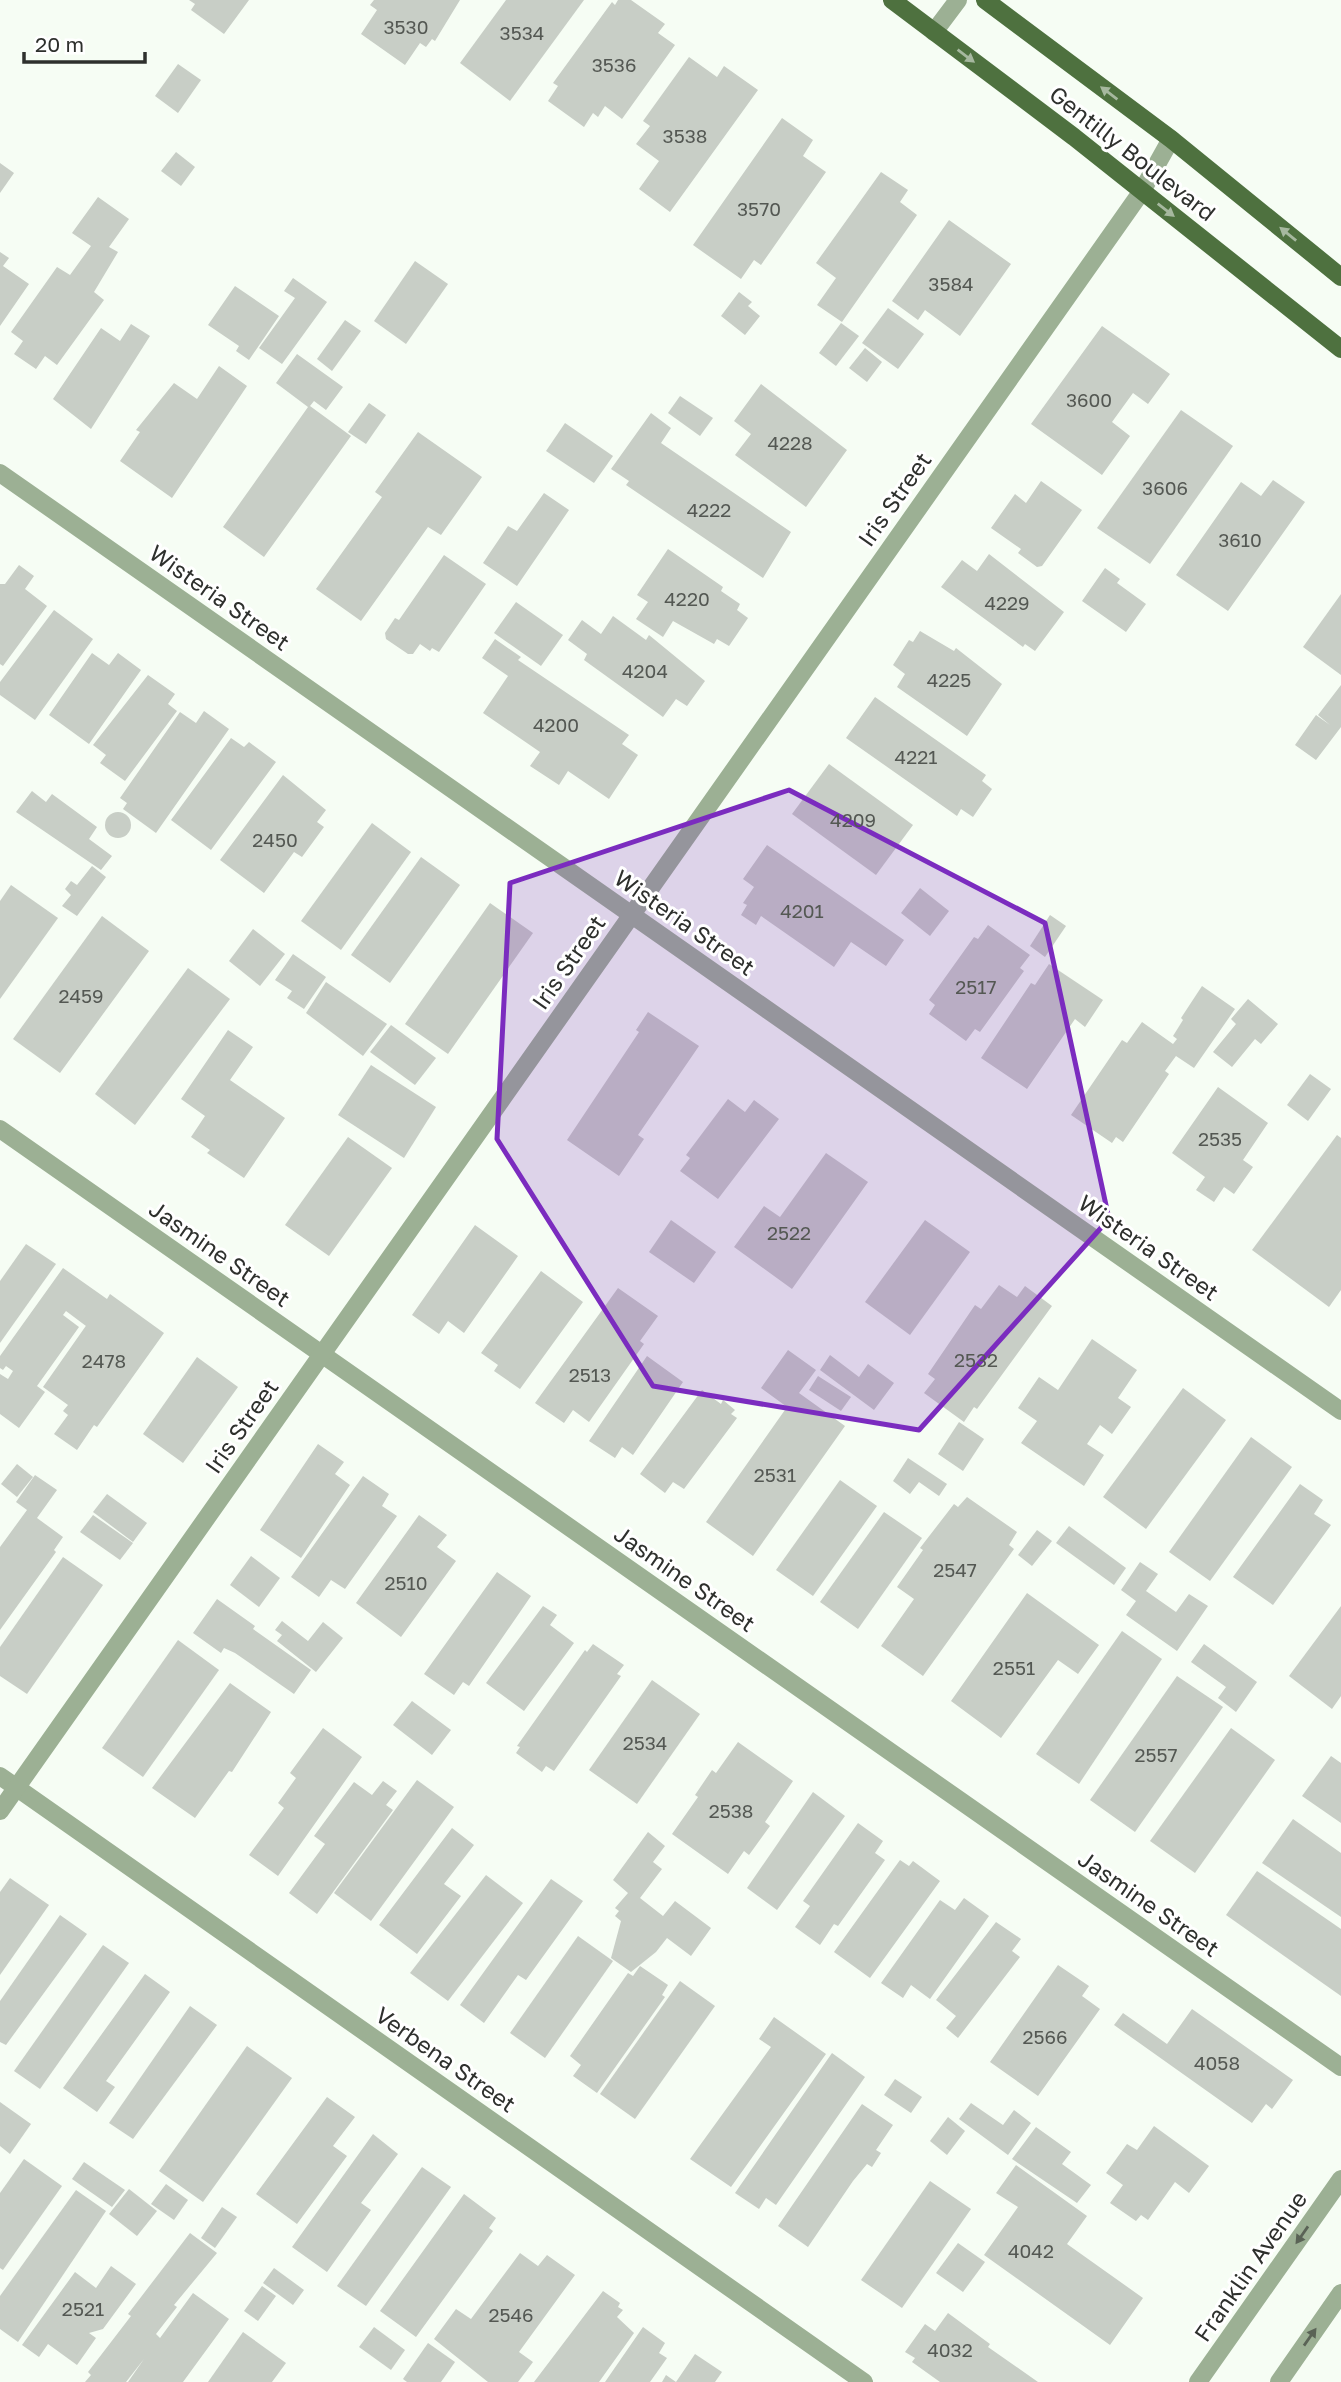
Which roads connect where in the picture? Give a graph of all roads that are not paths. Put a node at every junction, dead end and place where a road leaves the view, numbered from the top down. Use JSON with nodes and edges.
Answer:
{"nodes":[{"id":1,"x":892,"y":0,"type":"edge"},
{"id":2,"x":958,"y":0,"type":"edge"},
{"id":3,"x":985,"y":0,"type":"edge"},
{"id":4,"x":934,"y":32,"type":"junction"},
{"id":5,"x":1171,"y":139,"type":"junction"},
{"id":6,"x":1142,"y":191,"type":"junction"},
{"id":7,"x":1341,"y":276,"type":"edge"},
{"id":8,"x":1341,"y":349,"type":"edge"},
{"id":9,"x":0,"y":473,"type":"edge"},
{"id":10,"x":632,"y":914,"type":"junction"},
{"id":11,"x":0,"y":1129,"type":"edge"},
{"id":12,"x":322,"y":1354,"type":"junction"},
{"id":13,"x":1341,"y":1411,"type":"edge"},
{"id":14,"x":0,"y":1776,"type":"edge"},
{"id":15,"x":17,"y":1788,"type":"junction"},
{"id":16,"x":0,"y":1811,"type":"edge"},
{"id":17,"x":1341,"y":2067,"type":"edge"},
{"id":18,"x":1341,"y":2179,"type":"edge"},
{"id":19,"x":1341,"y":2293,"type":"edge"},
{"id":20,"x":864,"y":2382,"type":"edge"},
{"id":21,"x":1198,"y":2382,"type":"edge"},
{"id":22,"x":1279,"y":2382,"type":"edge"}],
"edges":[{"from":1,"to":4,"type":"main road","name":"Gentilly Boulevard"},
{"from":2,"to":4,"type":"street"},
{"from":5,"to":3,"type":"main road","name":"Gentilly Boulevard","one_way":true},
{"from":4,"to":6,"type":"main road","name":"Gentilly Boulevard","one_way":true},
{"from":5,"to":6,"type":"street","name":"Iris Street"},
{"from":7,"to":5,"type":"main road","name":"Gentilly Boulevard","one_way":true},
{"from":6,"to":8,"type":"main road","name":"Gentilly Boulevard","one_way":true},
{"from":6,"to":10,"type":"street","name":"Iris Street"},
{"from":9,"to":10,"type":"street","name":"Wisteria Street"},
{"from":10,"to":12,"type":"street","name":"Iris Street"},
{"from":10,"to":13,"type":"street","name":"Wisteria Street"},
{"from":11,"to":12,"type":"street","name":"Jasmine Street"},
{"from":12,"to":15,"type":"street","name":"Iris Street"},
{"from":12,"to":17,"type":"street","name":"Jasmine Street"},
{"from":14,"to":15,"type":"street","name":"Verbena Street"},
{"from":15,"to":16,"type":"street","name":"Iris Street"},
{"from":15,"to":20,"type":"street","name":"Verbena Street"},
{"from":18,"to":21,"type":"street","name":"Franklin Avenue","one_way":true},
{"from":22,"to":19,"type":"street","one_way":true}]}
